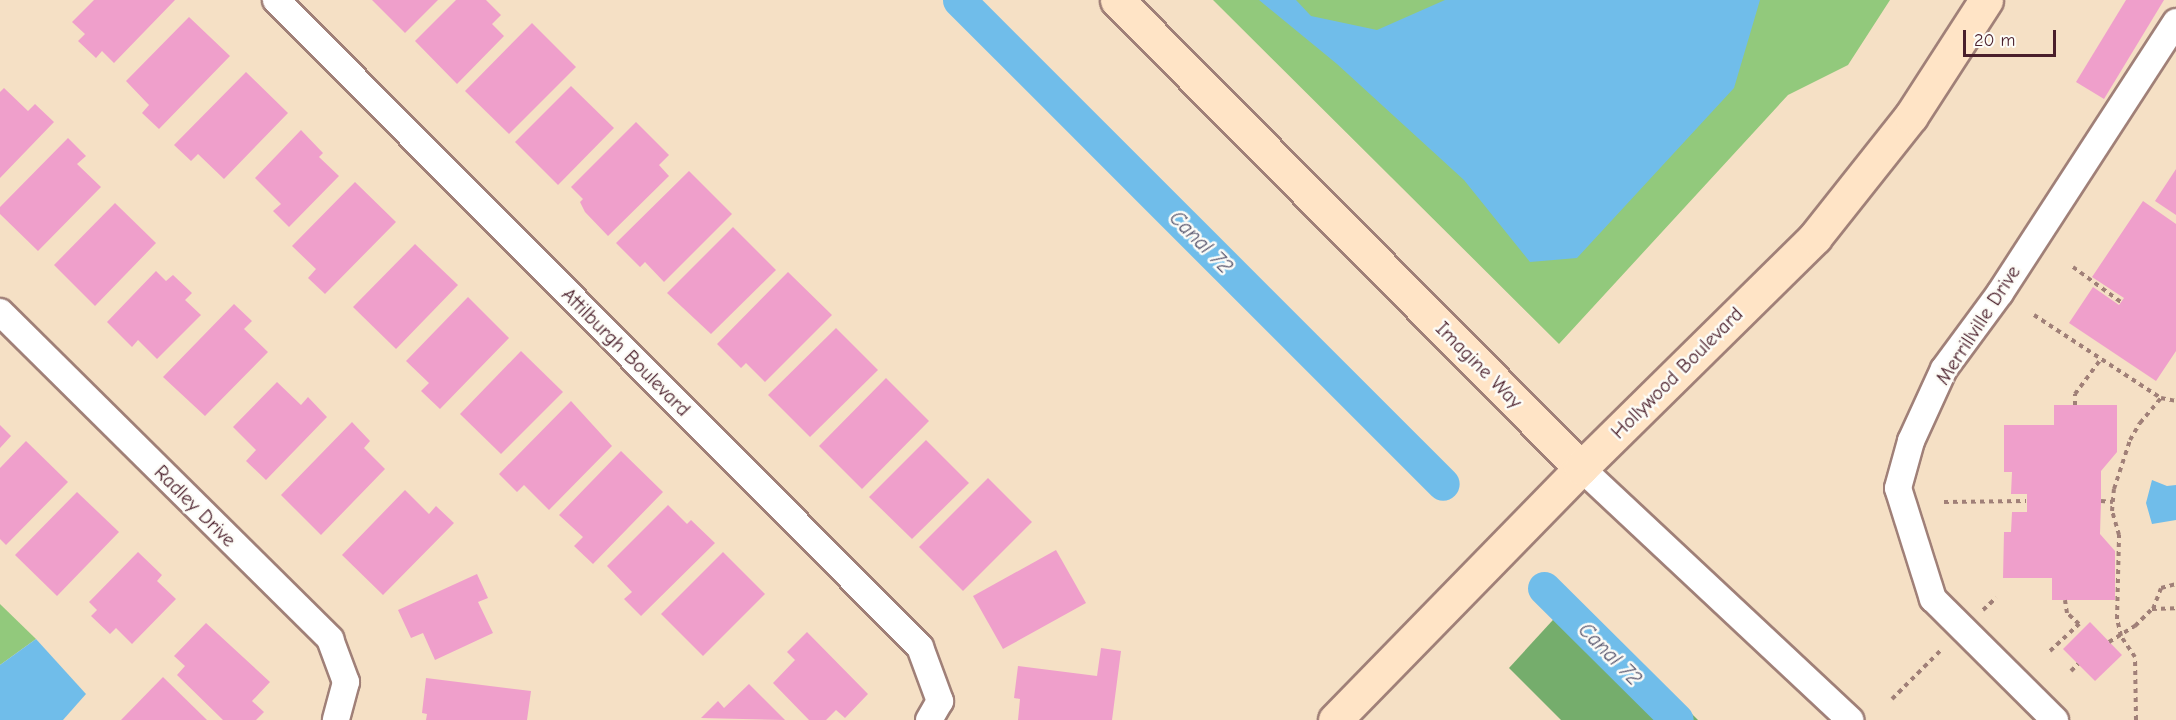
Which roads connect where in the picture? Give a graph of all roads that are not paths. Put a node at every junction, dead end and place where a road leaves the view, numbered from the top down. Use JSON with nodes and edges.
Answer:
{"nodes":[{"id":1,"x":276,"y":0,"type":"edge"},
{"id":2,"x":1117,"y":0,"type":"edge"},
{"id":3,"x":1986,"y":0,"type":"edge"},
{"id":4,"x":2176,"y":22,"type":"edge"},
{"id":5,"x":0,"y":312,"type":"edge"},
{"id":6,"x":1581,"y":468,"type":"junction"},
{"id":7,"x":336,"y":720,"type":"edge"},
{"id":8,"x":929,"y":720,"type":"edge"},
{"id":9,"x":1335,"y":720,"type":"edge"},
{"id":10,"x":1850,"y":720,"type":"edge"},
{"id":11,"x":2055,"y":720,"type":"edge"}],
"edges":[{"from":1,"to":8,"type":"street","name":"Attilburgh Boulevard"},
{"from":2,"to":6,"type":"street","name":"Imagine Way"},
{"from":3,"to":6,"type":"street","name":"Hollywood Boulevard"},
{"from":4,"to":11,"type":"street","name":"Merrillville Drive"},
{"from":5,"to":7,"type":"street","name":"Radley Drive"},
{"from":6,"to":9,"type":"street","name":"Hollywood Boulevard"},
{"from":6,"to":10,"type":"street","name":"Imagine Way"}]}
